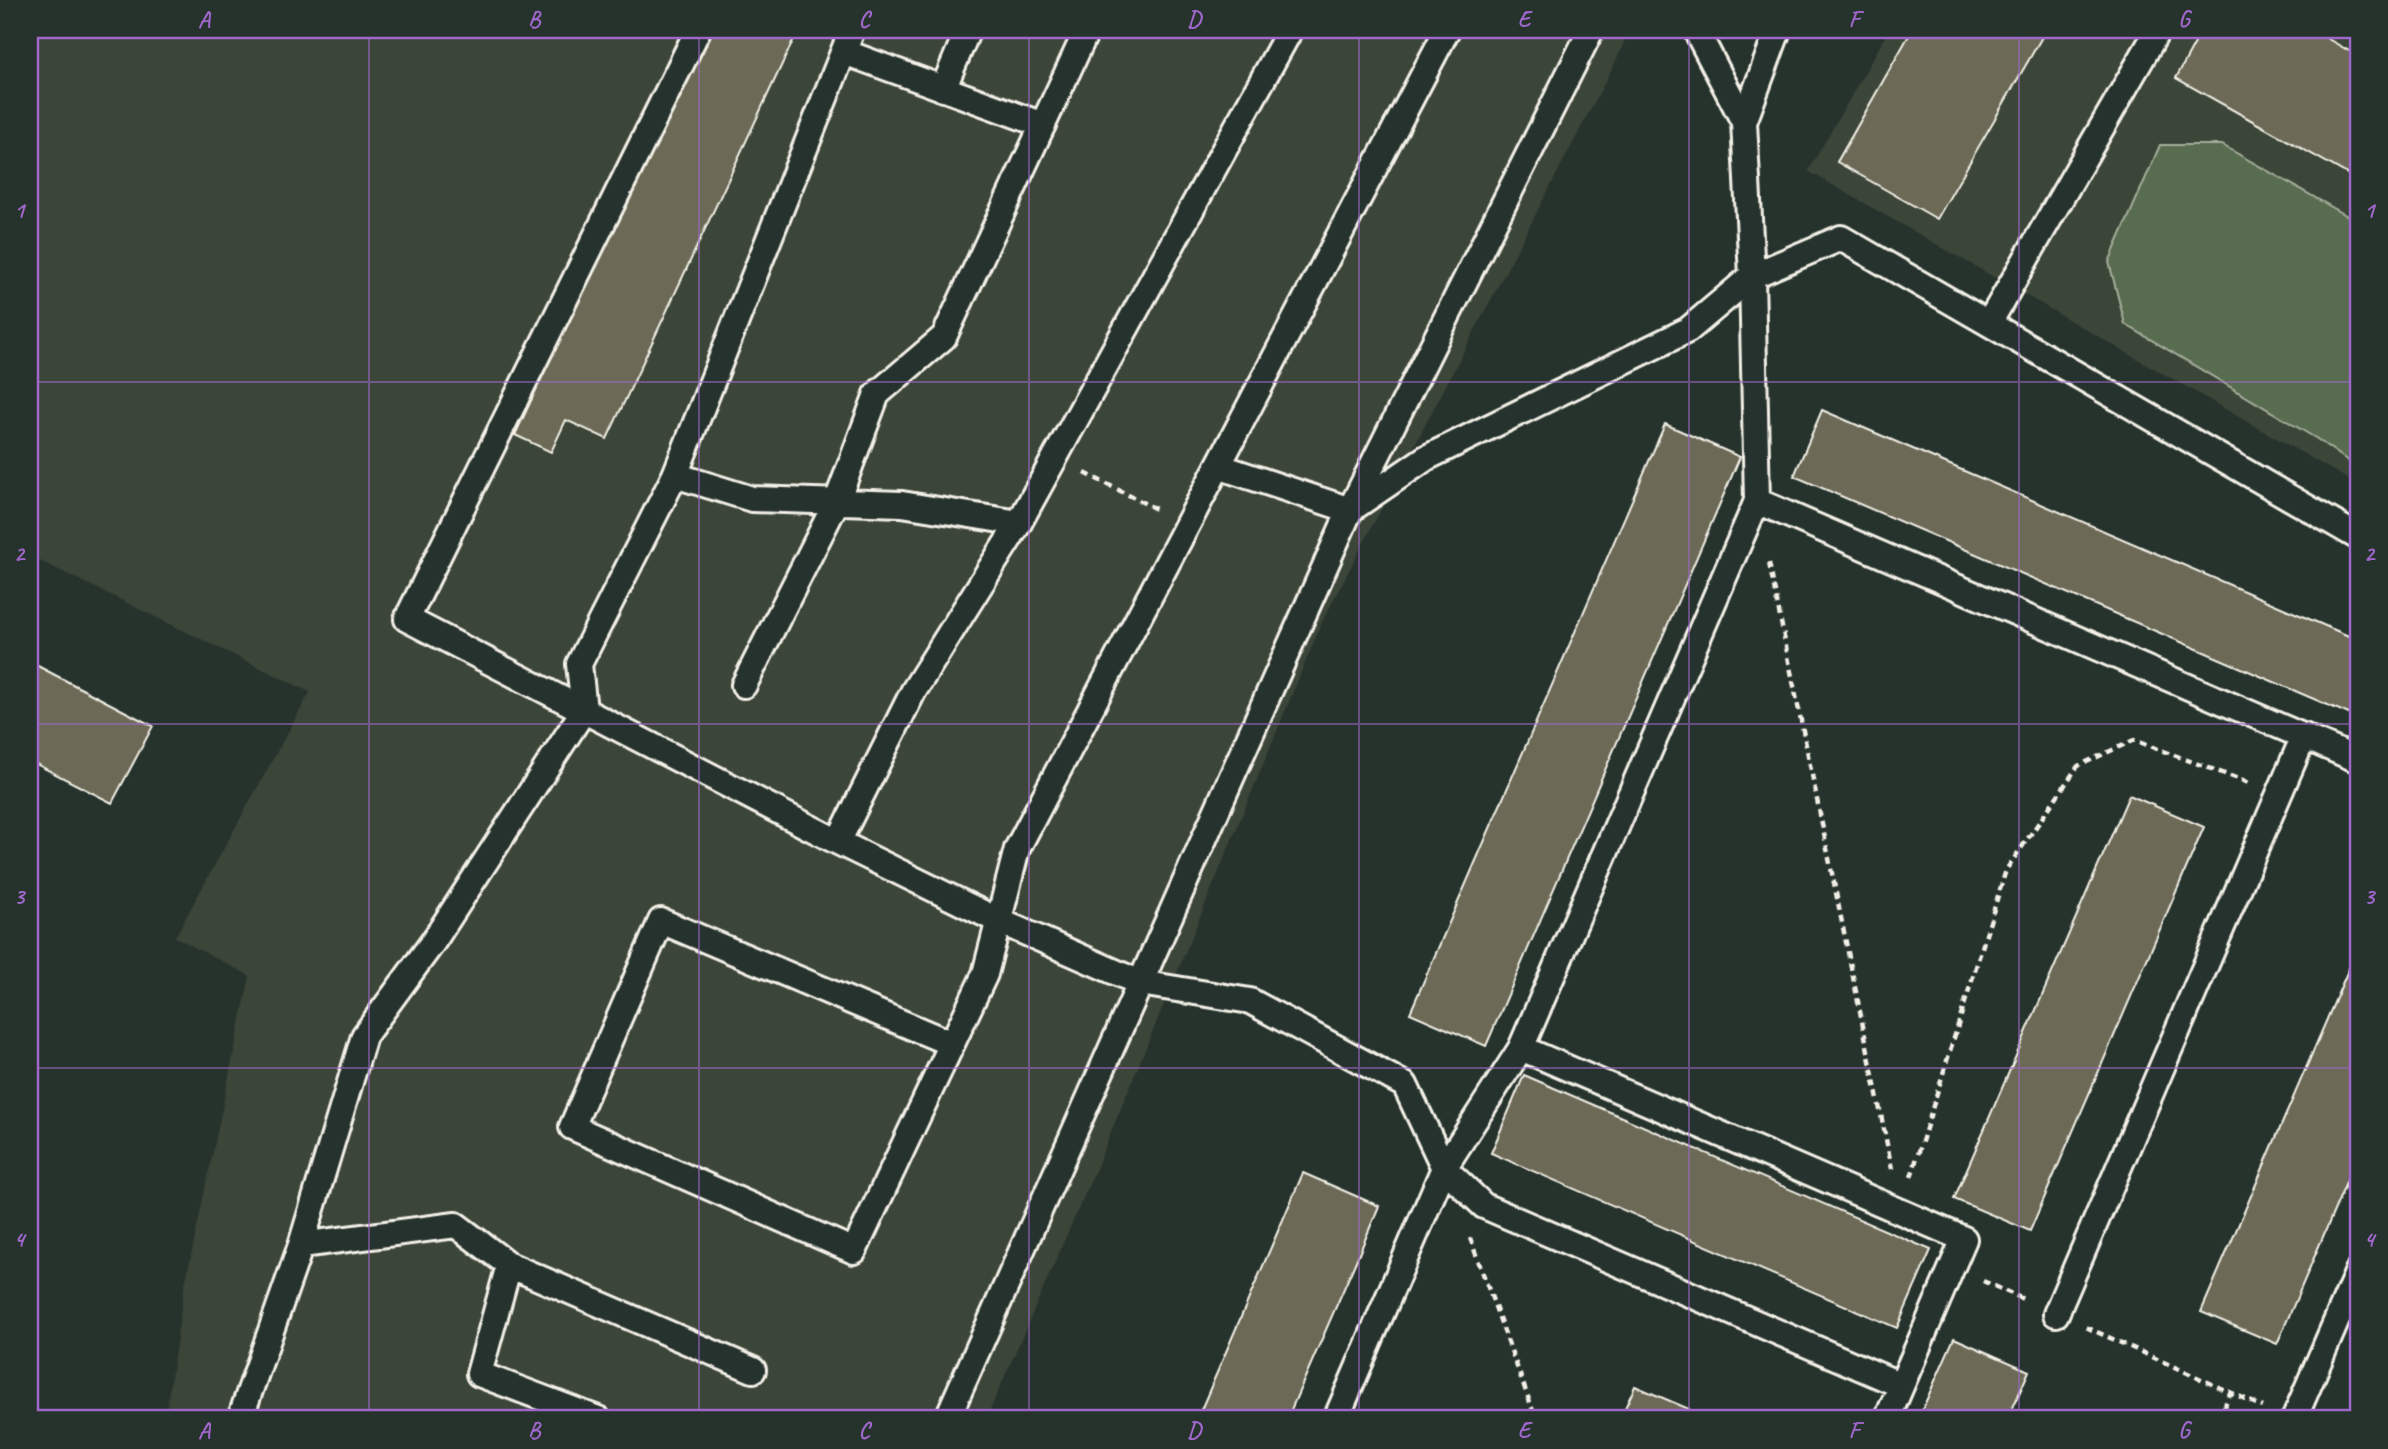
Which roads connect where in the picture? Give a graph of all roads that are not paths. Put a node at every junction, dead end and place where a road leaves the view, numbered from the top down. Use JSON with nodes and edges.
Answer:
{"nodes":[{"id":1,"x":698,"y":30,"type":"edge"},
{"id":2,"x":968,"y":30,"type":"edge"},
{"id":3,"x":1087,"y":30,"type":"edge"},
{"id":4,"x":1290,"y":30,"type":"edge"},
{"id":5,"x":1447,"y":30,"type":"edge"},
{"id":6,"x":1591,"y":30,"type":"edge"},
{"id":7,"x":1696,"y":30,"type":"edge"},
{"id":8,"x":1778,"y":30,"type":"edge"},
{"id":9,"x":2158,"y":30,"type":"edge"},
{"id":10,"x":848,"y":41,"type":"edge"},
{"id":11,"x":943,"y":89,"type":"junction"},
{"id":12,"x":1744,"y":122,"type":"junction"},
{"id":13,"x":1043,"y":125,"type":"junction"},
{"id":14,"x":1752,"y":276,"type":"junction"},
{"id":15,"x":1989,"y":323,"type":"junction"},
{"id":16,"x":1218,"y":466,"type":"junction"},
{"id":17,"x":675,"y":475,"type":"junction"},
{"id":18,"x":837,"y":501,"type":"junction"},
{"id":19,"x":1756,"y":501,"type":"junction"},
{"id":20,"x":1350,"y":510,"type":"junction"},
{"id":21,"x":1019,"y":523,"type":"junction"},
{"id":22,"x":2358,"y":537,"type":"edge"},
{"id":23,"x":744,"y":685,"type":"dead end"},
{"id":24,"x":584,"y":710,"type":"junction"},
{"id":25,"x":2304,"y":737,"type":"junction"},
{"id":26,"x":2358,"y":760,"type":"edge"},
{"id":27,"x":838,"y":842,"type":"junction"},
{"id":28,"x":999,"y":921,"type":"junction"},
{"id":29,"x":1140,"y":983,"type":"junction"},
{"id":30,"x":952,"y":1044,"type":"junction"},
{"id":31,"x":1521,"y":1048,"type":"junction"},
{"id":32,"x":1444,"y":1168,"type":"junction"},
{"id":33,"x":301,"y":1245,"type":"junction"},
{"id":34,"x":509,"y":1265,"type":"junction"},
{"id":35,"x":2358,"y":1271,"type":"edge"},
{"id":36,"x":2056,"y":1314,"type":"road end"},
{"id":37,"x":753,"y":1370,"type":"dead end"},
{"id":38,"x":1901,"y":1385,"type":"junction"},
{"id":39,"x":240,"y":1419,"type":"edge"},
{"id":40,"x":598,"y":1419,"type":"edge"},
{"id":41,"x":947,"y":1419,"type":"edge"},
{"id":42,"x":1336,"y":1419,"type":"edge"},
{"id":43,"x":1887,"y":1419,"type":"edge"},
{"id":44,"x":2294,"y":1419,"type":"edge"}],
"edges":[{"from":1,"to":24,"type":"lane"},
{"from":2,"to":11,"type":"lane"},
{"from":3,"to":13,"type":"lane"},
{"from":4,"to":21,"type":"lane"},
{"from":5,"to":16,"type":"lane"},
{"from":6,"to":20,"type":"lane"},
{"from":7,"to":12,"type":"lane"},
{"from":8,"to":12,"type":"lane"},
{"from":9,"to":15,"type":"lane"},
{"from":10,"to":11,"type":"lane"},
{"from":10,"to":17,"type":"lane"},
{"from":11,"to":13,"type":"lane"},
{"from":12,"to":14,"type":"lane"},
{"from":13,"to":18,"type":"lane"},
{"from":14,"to":15,"type":"lane"},
{"from":14,"to":19,"type":"lane"},
{"from":14,"to":20,"type":"lane"},
{"from":15,"to":22,"type":"lane"},
{"from":16,"to":20,"type":"lane"},
{"from":16,"to":28,"type":"lane"},
{"from":17,"to":18,"type":"lane"},
{"from":17,"to":24,"type":"lane"},
{"from":18,"to":21,"type":"lane"},
{"from":18,"to":23,"type":"lane"},
{"from":19,"to":25,"type":"lane"},
{"from":19,"to":31,"type":"lane"},
{"from":20,"to":29,"type":"lane"},
{"from":21,"to":27,"type":"lane"},
{"from":24,"to":27,"type":"lane"},
{"from":24,"to":33,"type":"lane"},
{"from":25,"to":26,"type":"lane"},
{"from":25,"to":36,"type":"lane"},
{"from":27,"to":28,"type":"lane"},
{"from":28,"to":29,"type":"lane"},
{"from":28,"to":30,"type":"lane"},
{"from":29,"to":32,"type":"lane"},
{"from":29,"to":41,"type":"lane"},
{"from":30,"to":30,"type":"lane"},
{"from":31,"to":32,"type":"lane"},
{"from":31,"to":38,"type":"lane"},
{"from":32,"to":38,"type":"lane"},
{"from":32,"to":42,"type":"lane"},
{"from":33,"to":34,"type":"lane"},
{"from":33,"to":39,"type":"lane"},
{"from":34,"to":37,"type":"lane"},
{"from":34,"to":40,"type":"lane"},
{"from":35,"to":44,"type":"lane"},
{"from":38,"to":43,"type":"lane"}]}
